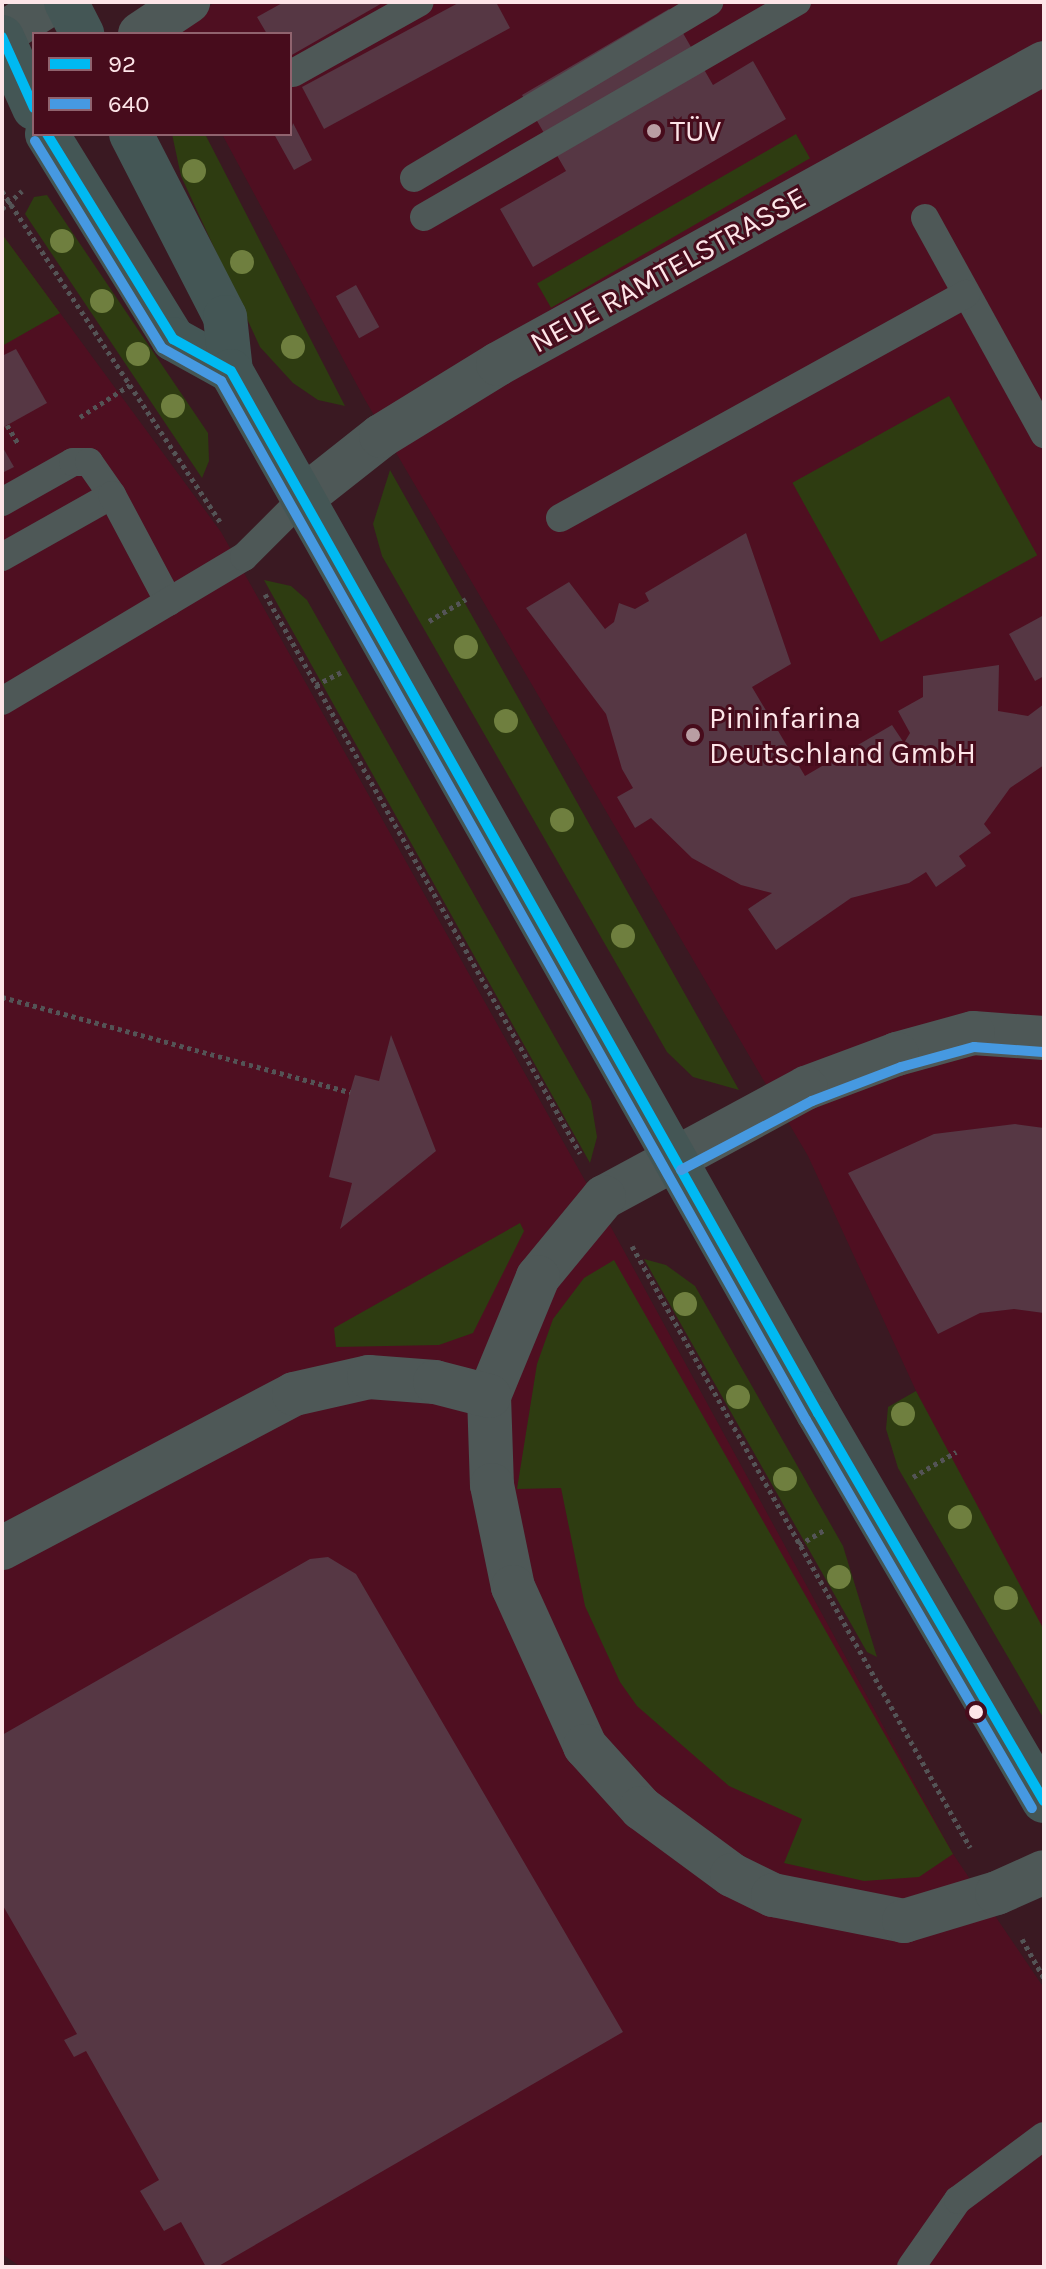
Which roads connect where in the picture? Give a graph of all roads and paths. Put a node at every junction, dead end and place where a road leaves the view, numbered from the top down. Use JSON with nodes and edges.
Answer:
{"nodes":[{"id":1,"x":53,"y":2,"type":"edge"},
{"id":2,"x":66,"y":2,"type":"edge"},
{"id":3,"x":188,"y":2,"type":"edge"},
{"id":4,"x":420,"y":2,"type":"edge"},
{"id":5,"x":709,"y":2,"type":"edge"},
{"id":6,"x":797,"y":2,"type":"edge"},
{"id":7,"x":81,"y":32,"type":"edge"},
{"id":8,"x":143,"y":32,"type":"edge"},
{"id":9,"x":2,"y":35,"type":"edge"},
{"id":10,"x":1044,"y":63,"type":"edge"},
{"id":11,"x":293,"y":73,"type":"dead end"},
{"id":12,"x":30,"y":112,"type":"edge"},
{"id":13,"x":45,"y":136,"type":"edge"},
{"id":14,"x":132,"y":136,"type":"edge"},
{"id":15,"x":414,"y":178,"type":"dead end"},
{"id":16,"x":2,"y":191,"type":"edge"},
{"id":17,"x":7,"y":199,"type":"junction"},
{"id":18,"x":2,"y":209,"type":"edge"},
{"id":19,"x":424,"y":217,"type":"dead end"},
{"id":20,"x":925,"y":218,"type":"dead end"},
{"id":21,"x":966,"y":294,"type":"junction"},
{"id":22,"x":231,"y":371,"type":"junction"},
{"id":23,"x":1044,"y":434,"type":"edge"},
{"id":24,"x":112,"y":495,"type":"junction"},
{"id":25,"x":305,"y":496,"type":"junction"},
{"id":26,"x":2,"y":502,"type":"edge"},
{"id":27,"x":560,"y":518,"type":"dead end"},
{"id":28,"x":2,"y":557,"type":"edge"},
{"id":29,"x":244,"y":557,"type":"junction"},
{"id":30,"x":169,"y":602,"type":"junction"},
{"id":31,"x":2,"y":701,"type":"edge"},
{"id":32,"x":2,"y":997,"type":"edge"},
{"id":33,"x":1044,"y":1038,"type":"edge"},
{"id":34,"x":350,"y":1092,"type":"dead end"},
{"id":35,"x":674,"y":1158,"type":"junction"},
{"id":36,"x":604,"y":1197,"type":"junction"},
{"id":37,"x":489,"y":1396,"type":"junction"},
{"id":38,"x":2,"y":1548,"type":"edge"},
{"id":39,"x":1044,"y":1801,"type":"edge"},
{"id":40,"x":1044,"y":1872,"type":"edge"},
{"id":41,"x":997,"y":1893,"type":"junction"},
{"id":42,"x":1044,"y":1978,"type":"edge"},
{"id":43,"x":1044,"y":2136,"type":"edge"},
{"id":44,"x":911,"y":2267,"type":"edge"}],
"edges":[{"from":1,"to":9,"type":"street"},
{"from":2,"to":7,"type":"main road"},
{"from":3,"to":8,"type":"street"},
{"from":4,"to":11,"type":"lane"},
{"from":5,"to":15,"type":"lane"},
{"from":6,"to":19,"type":"lane"},
{"from":9,"to":12,"type":"main road"},
{"from":10,"to":25,"type":"street","name":"NEUE RAMTELSTRASSE"},
{"from":13,"to":22,"type":"main road"},
{"from":14,"to":22,"type":"main road"},
{"from":16,"to":17,"type":"path"},
{"from":17,"to":18,"type":"path"},
{"from":17,"to":29,"type":"path"},
{"from":20,"to":21,"type":"lane"},
{"from":21,"to":23,"type":"lane"},
{"from":21,"to":27,"type":"lane"},
{"from":22,"to":25,"type":"main road"},
{"from":24,"to":26,"type":"lane"},
{"from":24,"to":28,"type":"lane"},
{"from":24,"to":30,"type":"lane"},
{"from":25,"to":29,"type":"lane"},
{"from":25,"to":35,"type":"main road"},
{"from":29,"to":30,"type":"lane"},
{"from":29,"to":36,"type":"path"},
{"from":30,"to":31,"type":"lane"},
{"from":32,"to":34,"type":"path"},
{"from":33,"to":35,"type":"street"},
{"from":35,"to":36,"type":"street"},
{"from":35,"to":39,"type":"main road"},
{"from":36,"to":37,"type":"street"},
{"from":36,"to":41,"type":"path"},
{"from":37,"to":38,"type":"street"},
{"from":37,"to":41,"type":"street"},
{"from":40,"to":41,"type":"street"},
{"from":41,"to":42,"type":"path"},
{"from":43,"to":44,"type":"lane"}]}
